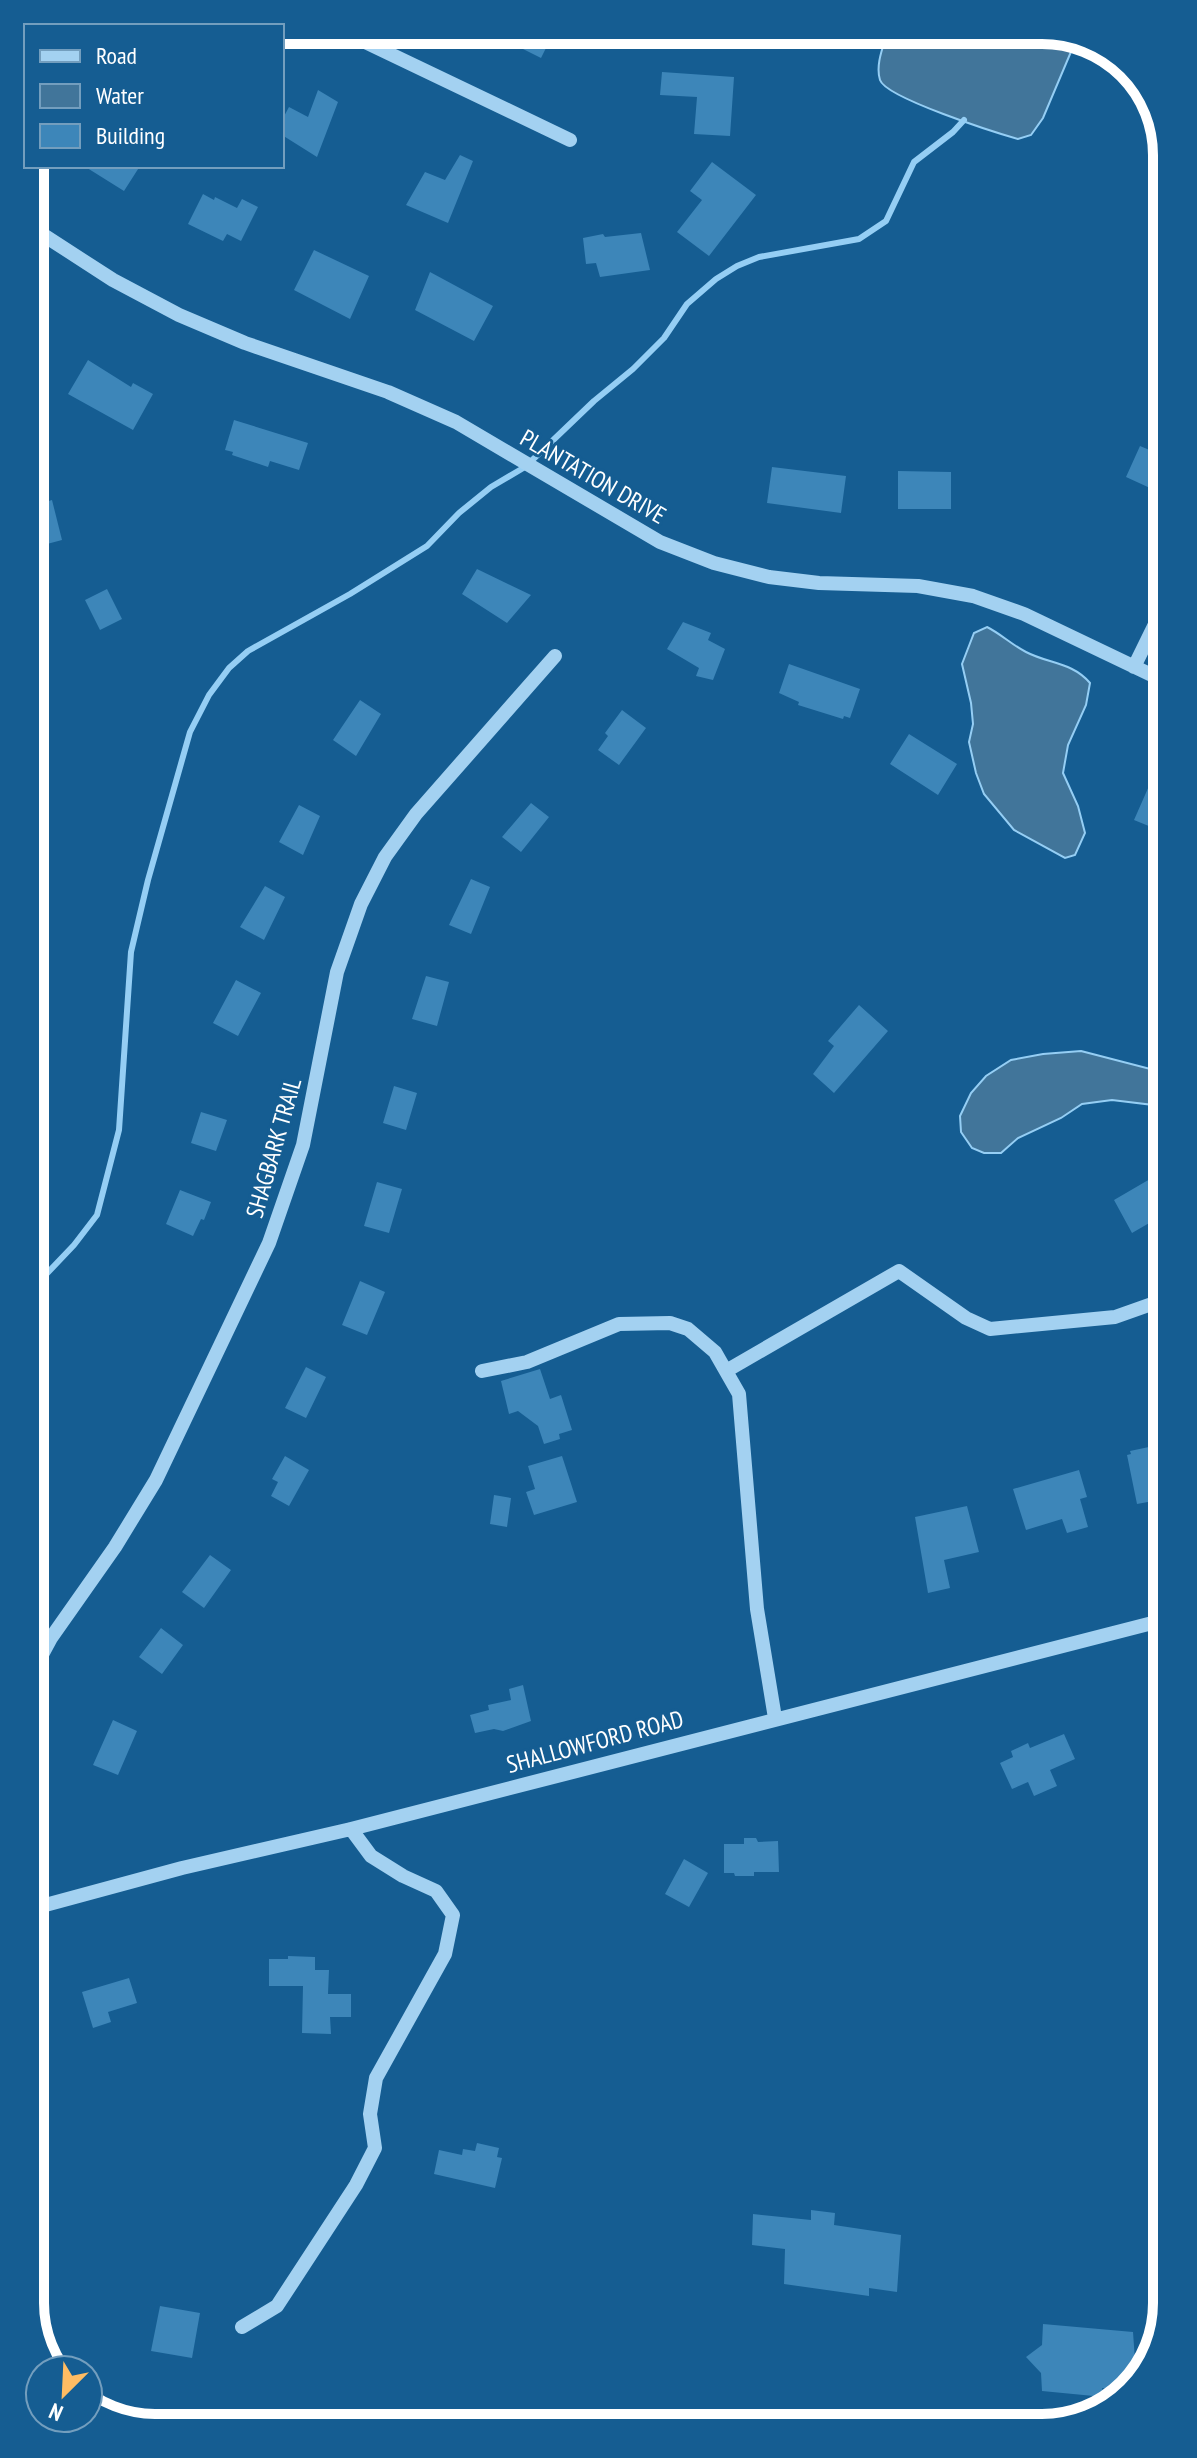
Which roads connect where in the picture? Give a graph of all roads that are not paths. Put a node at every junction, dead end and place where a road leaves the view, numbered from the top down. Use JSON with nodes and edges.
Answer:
{"nodes":[{"id":1,"x":369,"y":44,"type":"edge"},
{"id":2,"x":570,"y":140,"type":"dead end"},
{"id":3,"x":44,"y":235,"type":"edge"},
{"id":4,"x":1153,"y":628,"type":"edge"},
{"id":5,"x":555,"y":656,"type":"dead end"},
{"id":6,"x":1134,"y":667,"type":"junction"},
{"id":7,"x":1153,"y":676,"type":"edge"},
{"id":8,"x":1153,"y":1304,"type":"edge"},
{"id":9,"x":482,"y":1371,"type":"dead end"},
{"id":10,"x":726,"y":1371,"type":"junction"},
{"id":11,"x":1153,"y":1623,"type":"edge"},
{"id":12,"x":44,"y":1651,"type":"edge"},
{"id":13,"x":775,"y":1718,"type":"junction"},
{"id":14,"x":351,"y":1829,"type":"junction"},
{"id":15,"x":44,"y":1900,"type":"edge"},
{"id":16,"x":242,"y":2327,"type":"dead end"}],
"edges":[{"from":1,"to":2,"type":"street"},
{"from":3,"to":6,"type":"street","name":"PLANTATION DRIVE"},
{"from":4,"to":6,"type":"street"},
{"from":5,"to":12,"type":"street","name":"SHAGBARK TRAIL"},
{"from":6,"to":7,"type":"street","name":"PLANTATION DRIVE"},
{"from":8,"to":10,"type":"street"},
{"from":9,"to":10,"type":"street"},
{"from":10,"to":13,"type":"street"},
{"from":11,"to":13,"type":"street","name":"SHALLOWFORD ROAD"},
{"from":13,"to":14,"type":"street","name":"SHALLOWFORD ROAD"},
{"from":14,"to":15,"type":"street","name":"SHALLOWFORD ROAD"},
{"from":14,"to":16,"type":"street"}]}
